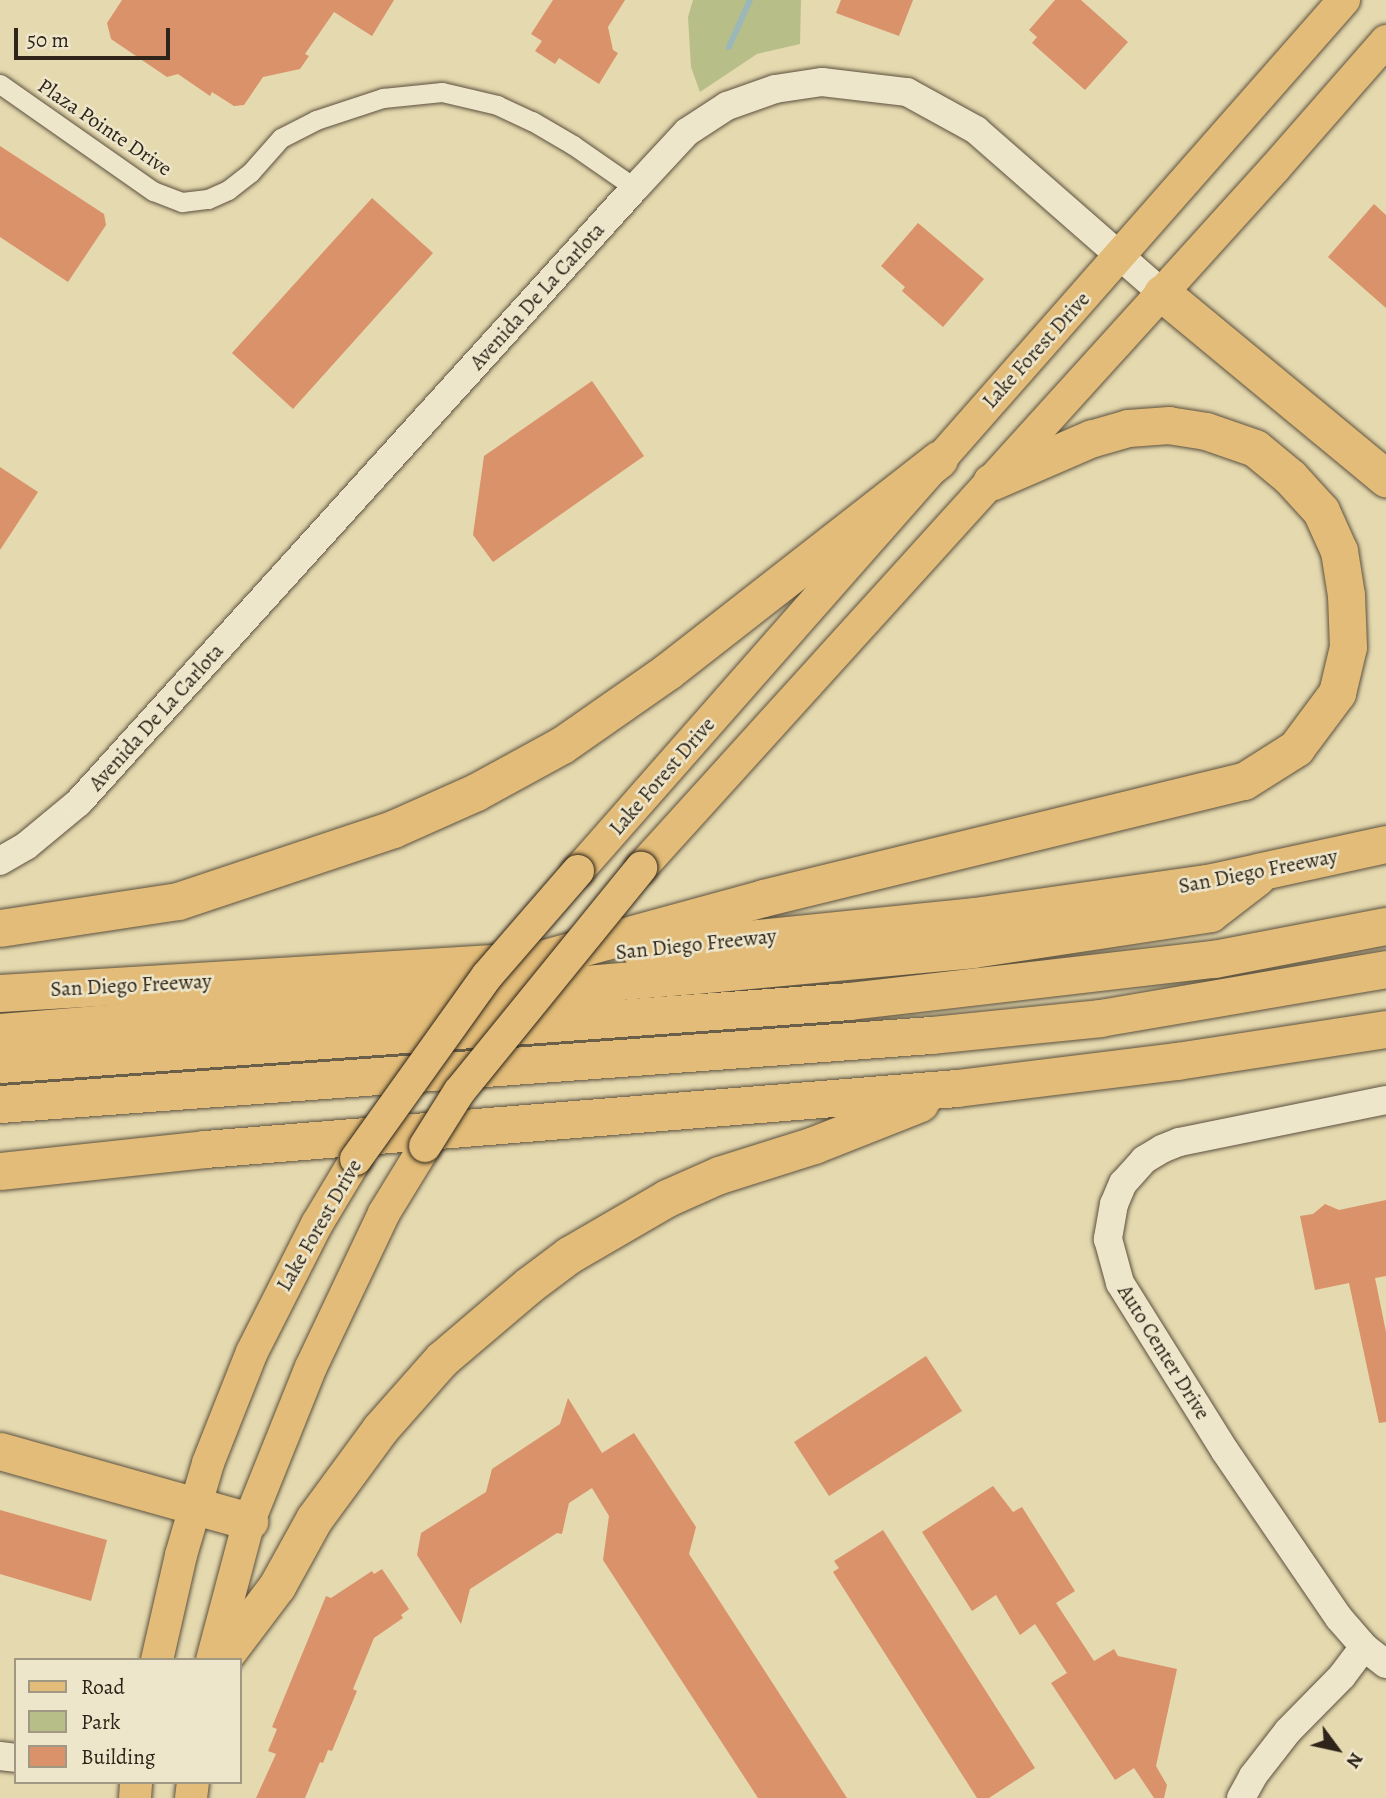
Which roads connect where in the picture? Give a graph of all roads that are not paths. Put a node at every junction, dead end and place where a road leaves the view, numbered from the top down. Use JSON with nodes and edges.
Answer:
{"nodes":[{"id":1,"x":1345,"y":0,"type":"edge"},
{"id":2,"x":1386,"y":41,"type":"edge"},
{"id":3,"x":0,"y":84,"type":"edge"},
{"id":4,"x":635,"y":188,"type":"junction"},
{"id":5,"x":1119,"y":256,"type":"junction"},
{"id":6,"x":1162,"y":293,"type":"junction"},
{"id":7,"x":939,"y":459,"type":"junction"},
{"id":8,"x":1386,"y":478,"type":"edge"},
{"id":9,"x":990,"y":482,"type":"junction"},
{"id":10,"x":1386,"y":844,"type":"edge"},
{"id":11,"x":0,"y":861,"type":"edge"},
{"id":12,"x":1264,"y":872,"type":"junction"},
{"id":13,"x":1386,"y":926,"type":"edge"},
{"id":14,"x":0,"y":928,"type":"edge"},
{"id":15,"x":537,"y":960,"type":"junction"},
{"id":16,"x":1386,"y":969,"type":"edge"},
{"id":17,"x":0,"y":993,"type":"edge"},
{"id":18,"x":1386,"y":1029,"type":"edge"},
{"id":19,"x":0,"y":1031,"type":"edge"},
{"id":20,"x":0,"y":1064,"type":"edge"},
{"id":21,"x":957,"y":1088,"type":"junction"},
{"id":22,"x":1386,"y":1100,"type":"edge"},
{"id":23,"x":0,"y":1104,"type":"edge"},
{"id":24,"x":0,"y":1171,"type":"edge"},
{"id":25,"x":0,"y":1451,"type":"edge"},
{"id":26,"x":195,"y":1508,"type":"junction"},
{"id":27,"x":249,"y":1521,"type":"junction"},
{"id":28,"x":1375,"y":1655,"type":"edge"},
{"id":29,"x":158,"y":1658,"type":"edge"},
{"id":30,"x":213,"y":1658,"type":"edge"},
{"id":31,"x":223,"y":1658,"type":"edge"},
{"id":32,"x":1241,"y":1798,"type":"edge"}],
"edges":[{"from":1,"to":5,"type":"main road","name":"Lake Forest Drive"},
{"from":2,"to":6,"type":"main road"},
{"from":3,"to":4,"type":"street","name":"Plaza Pointe Drive"},
{"from":4,"to":5,"type":"main road","name":"Avenida De La Carlota"},
{"from":4,"to":11,"type":"main road","name":"Avenida De La Carlota"},
{"from":5,"to":6,"type":"main road","name":"Avenida De La Carlota"},
{"from":5,"to":7,"type":"main road","name":"Lake Forest Drive"},
{"from":6,"to":8,"type":"highway"},
{"from":6,"to":9,"type":"main road"},
{"from":7,"to":14,"type":"highway"},
{"from":7,"to":26,"type":"main road","name":"Lake Forest Drive","bridge":true},
{"from":9,"to":15,"type":"highway"},
{"from":9,"to":27,"type":"main road","bridge":true},
{"from":10,"to":12,"type":"highway","name":"San Diego Freeway"},
{"from":12,"to":15,"type":"highway","name":"San Diego Freeway"},
{"from":12,"to":19,"type":"highway"},
{"from":13,"to":20,"type":"highway"},
{"from":15,"to":17,"type":"highway","name":"San Diego Freeway"},
{"from":16,"to":23,"type":"highway"},
{"from":18,"to":21,"type":"highway"},
{"from":21,"to":24,"type":"highway"},
{"from":21,"to":31,"type":"highway"},
{"from":22,"to":28,"type":"main road","name":"Auto Center Drive"},
{"from":25,"to":26,"type":"highway"},
{"from":26,"to":27,"type":"highway"},
{"from":26,"to":29,"type":"main road","name":"Lake Forest Drive"},
{"from":27,"to":30,"type":"main road"},
{"from":28,"to":32,"type":"main road"}]}
